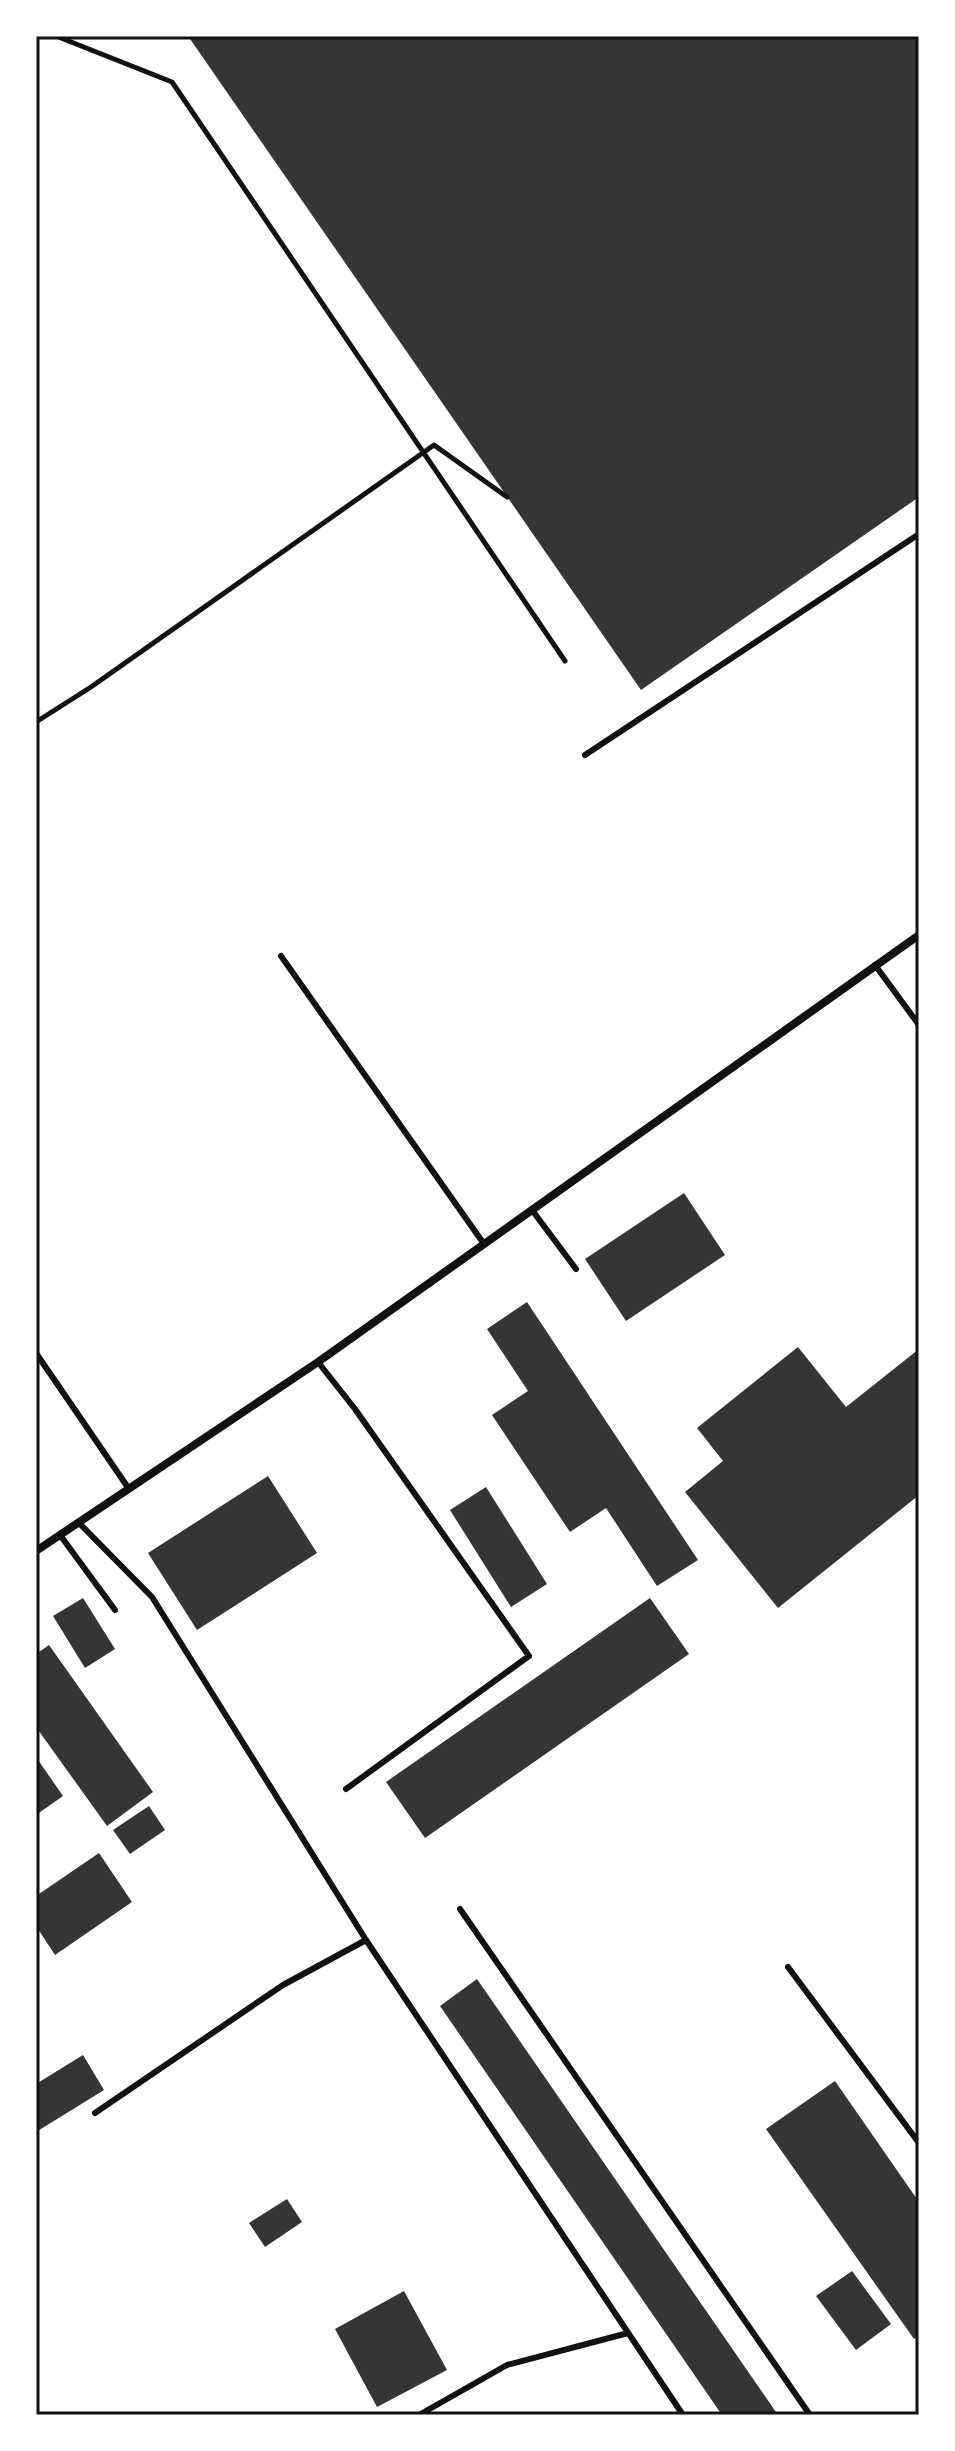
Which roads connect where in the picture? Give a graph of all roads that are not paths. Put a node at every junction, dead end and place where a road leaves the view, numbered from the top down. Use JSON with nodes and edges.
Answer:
{"nodes":[{"id":1,"x":919,"y":534,"type":"edge"},
{"id":2,"x":585,"y":755,"type":"dead end"},
{"id":3,"x":919,"y":935,"type":"edge"},
{"id":4,"x":281,"y":956,"type":"dead end"},
{"id":5,"x":875,"y":965,"type":"junction"},
{"id":6,"x":919,"y":1025,"type":"edge"},
{"id":7,"x":532,"y":1210,"type":"junction"},
{"id":8,"x":484,"y":1244,"type":"junction"},
{"id":9,"x":576,"y":1269,"type":"dead end"},
{"id":10,"x":36,"y":1353,"type":"edge"},
{"id":11,"x":318,"y":1362,"type":"junction"},
{"id":12,"x":129,"y":1489,"type":"junction"},
{"id":13,"x":79,"y":1523,"type":"junction"},
{"id":14,"x":60,"y":1535,"type":"junction"},
{"id":15,"x":36,"y":1551,"type":"edge"},
{"id":16,"x":115,"y":1610,"type":"dead end"},
{"id":17,"x":346,"y":1789,"type":"dead end"},
{"id":18,"x":460,"y":1909,"type":"dead end"},
{"id":19,"x":366,"y":1940,"type":"junction"},
{"id":20,"x":788,"y":1967,"type":"dead end"},
{"id":21,"x":95,"y":2113,"type":"dead end"},
{"id":22,"x":919,"y":2143,"type":"edge"},
{"id":23,"x":628,"y":2333,"type":"junction"},
{"id":24,"x":419,"y":2415,"type":"edge"},
{"id":25,"x":683,"y":2415,"type":"edge"},
{"id":26,"x":810,"y":2415,"type":"edge"}],
"edges":[{"from":1,"to":2,"type":"lane"},
{"from":3,"to":5,"type":"street"},
{"from":4,"to":8,"type":"lane"},
{"from":5,"to":6,"type":"lane"},
{"from":5,"to":7,"type":"street"},
{"from":7,"to":8,"type":"street"},
{"from":7,"to":9,"type":"lane"},
{"from":8,"to":11,"type":"street"},
{"from":10,"to":12,"type":"lane"},
{"from":11,"to":12,"type":"street"},
{"from":11,"to":17,"type":"lane"},
{"from":12,"to":13,"type":"street"},
{"from":13,"to":14,"type":"street"},
{"from":13,"to":19,"type":"lane"},
{"from":14,"to":15,"type":"street"},
{"from":14,"to":16,"type":"lane"},
{"from":18,"to":26,"type":"lane"},
{"from":19,"to":21,"type":"lane"},
{"from":19,"to":23,"type":"lane"},
{"from":20,"to":22,"type":"lane"},
{"from":23,"to":24,"type":"lane"},
{"from":23,"to":25,"type":"lane"}]}
